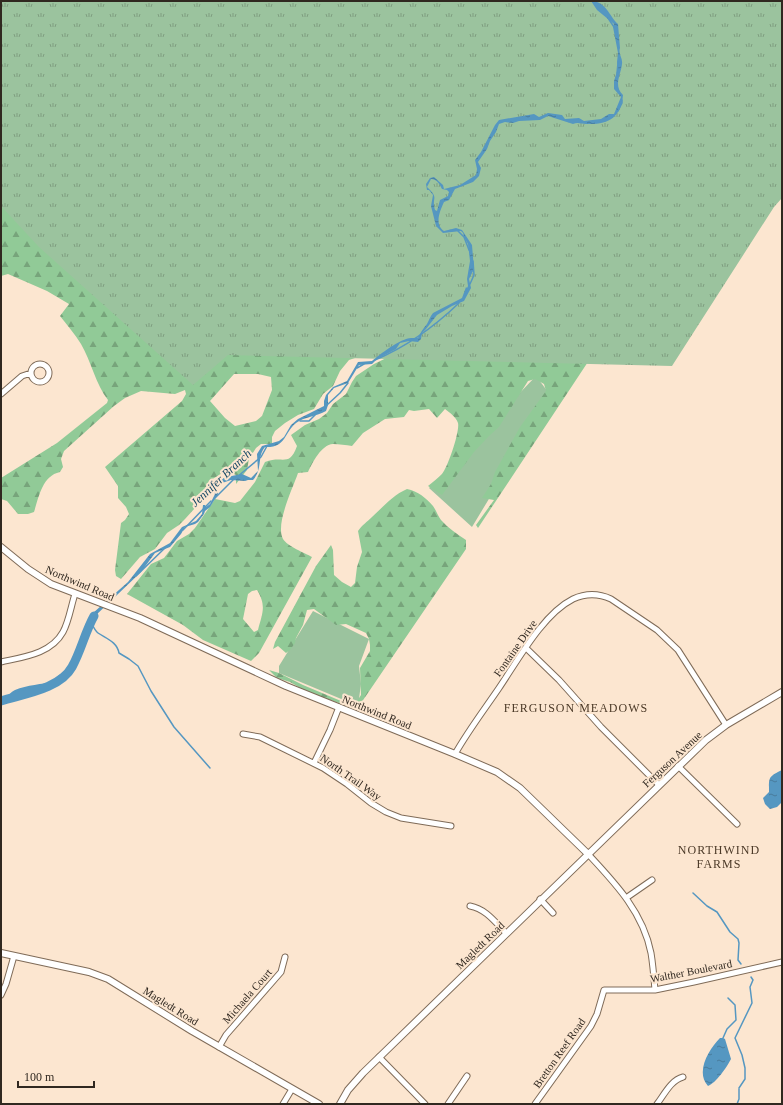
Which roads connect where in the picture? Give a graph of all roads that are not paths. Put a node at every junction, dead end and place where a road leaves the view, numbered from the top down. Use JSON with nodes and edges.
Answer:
{"nodes":[{"id":1,"x":31,"y":373,"type":"dead end"},
{"id":2,"x":1,"y":394,"type":"edge"},
{"id":3,"x":1,"y":547,"type":"edge"},
{"id":4,"x":75,"y":594,"type":"junction"},
{"id":5,"x":526,"y":648,"type":"junction"},
{"id":6,"x":1,"y":662,"type":"edge"},
{"id":7,"x":782,"y":692,"type":"edge"},
{"id":8,"x":339,"y":707,"type":"junction"},
{"id":9,"x":726,"y":725,"type":"junction"},
{"id":10,"x":243,"y":734,"type":"dead end"},
{"id":11,"x":455,"y":754,"type":"junction"},
{"id":12,"x":314,"y":763,"type":"junction"},
{"id":13,"x":678,"y":766,"type":"junction"},
{"id":14,"x":659,"y":785,"type":"junction"},
{"id":15,"x":737,"y":824,"type":"dead end"},
{"id":16,"x":451,"y":826,"type":"dead end"},
{"id":17,"x":588,"y":854,"type":"junction"},
{"id":18,"x":652,"y":880,"type":"dead end"},
{"id":19,"x":626,"y":898,"type":"junction"},
{"id":20,"x":540,"y":899,"type":"junction"},
{"id":21,"x":470,"y":906,"type":"dead end"},
{"id":22,"x":553,"y":913,"type":"dead end"},
{"id":23,"x":506,"y":933,"type":"junction"},
{"id":24,"x":1,"y":954,"type":"edge"},
{"id":25,"x":14,"y":956,"type":"junction"},
{"id":26,"x":285,"y":958,"type":"dead end"},
{"id":27,"x":782,"y":962,"type":"edge"},
{"id":28,"x":604,"y":990,"type":"joint"},
{"id":29,"x":655,"y":990,"type":"junction"},
{"id":30,"x":1,"y":995,"type":"edge"},
{"id":31,"x":219,"y":1047,"type":"junction"},
{"id":32,"x":379,"y":1057,"type":"junction"},
{"id":33,"x":467,"y":1076,"type":"dead end"},
{"id":34,"x":683,"y":1077,"type":"dead end"},
{"id":35,"x":292,"y":1089,"type":"junction"},
{"id":36,"x":283,"y":1104,"type":"edge"},
{"id":37,"x":319,"y":1104,"type":"edge"},
{"id":38,"x":340,"y":1104,"type":"edge"},
{"id":39,"x":425,"y":1104,"type":"edge"},
{"id":40,"x":448,"y":1104,"type":"edge"},
{"id":41,"x":535,"y":1104,"type":"edge"},
{"id":42,"x":657,"y":1104,"type":"edge"}],
"edges":[{"from":1,"to":2,"type":"street"},
{"from":3,"to":4,"type":"street","name":"Northwind Road"},
{"from":4,"to":6,"type":"street"},
{"from":4,"to":8,"type":"street","name":"Northwind Road"},
{"from":5,"to":9,"type":"street","name":"Fontaine Drive"},
{"from":5,"to":11,"type":"street","name":"Fontaine Drive"},
{"from":5,"to":14,"type":"street"},
{"from":7,"to":9,"type":"street","name":"Ferguson Avenue"},
{"from":8,"to":11,"type":"street","name":"Northwind Road"},
{"from":8,"to":12,"type":"street"},
{"from":9,"to":13,"type":"street","name":"Ferguson Avenue"},
{"from":10,"to":12,"type":"street","name":"North Trail Way"},
{"from":11,"to":17,"type":"street","name":"Northwind Road"},
{"from":12,"to":16,"type":"street","name":"North Trail Way"},
{"from":13,"to":14,"type":"street","name":"Ferguson Avenue"},
{"from":13,"to":15,"type":"street"},
{"from":14,"to":17,"type":"street","name":"Ferguson Avenue"},
{"from":17,"to":19,"type":"street","name":"Northwind Road"},
{"from":17,"to":20,"type":"street","name":"Magledt Road"},
{"from":18,"to":19,"type":"street"},
{"from":19,"to":29,"type":"street","name":"Northwind Road"},
{"from":20,"to":22,"type":"street"},
{"from":20,"to":23,"type":"street","name":"Magledt Road"},
{"from":21,"to":23,"type":"street"},
{"from":23,"to":32,"type":"street","name":"Magledt Road"},
{"from":24,"to":25,"type":"street","name":"Magledt Road"},
{"from":25,"to":30,"type":"street"},
{"from":25,"to":31,"type":"street","name":"Magledt Road"},
{"from":26,"to":31,"type":"street","name":"Michaela Court"},
{"from":27,"to":29,"type":"street","name":"Walther Boulevard"},
{"from":28,"to":29,"type":"street","name":"Walther Boulevard"},
{"from":28,"to":41,"type":"street","name":"Bretton Reef Road"},
{"from":31,"to":35,"type":"street","name":"Magledt Road"},
{"from":32,"to":38,"type":"street","name":"Magledt Road"},
{"from":32,"to":39,"type":"street"},
{"from":33,"to":40,"type":"street"},
{"from":34,"to":42,"type":"street"},
{"from":35,"to":36,"type":"street"},
{"from":35,"to":37,"type":"street","name":"Magledt Road"}]}
